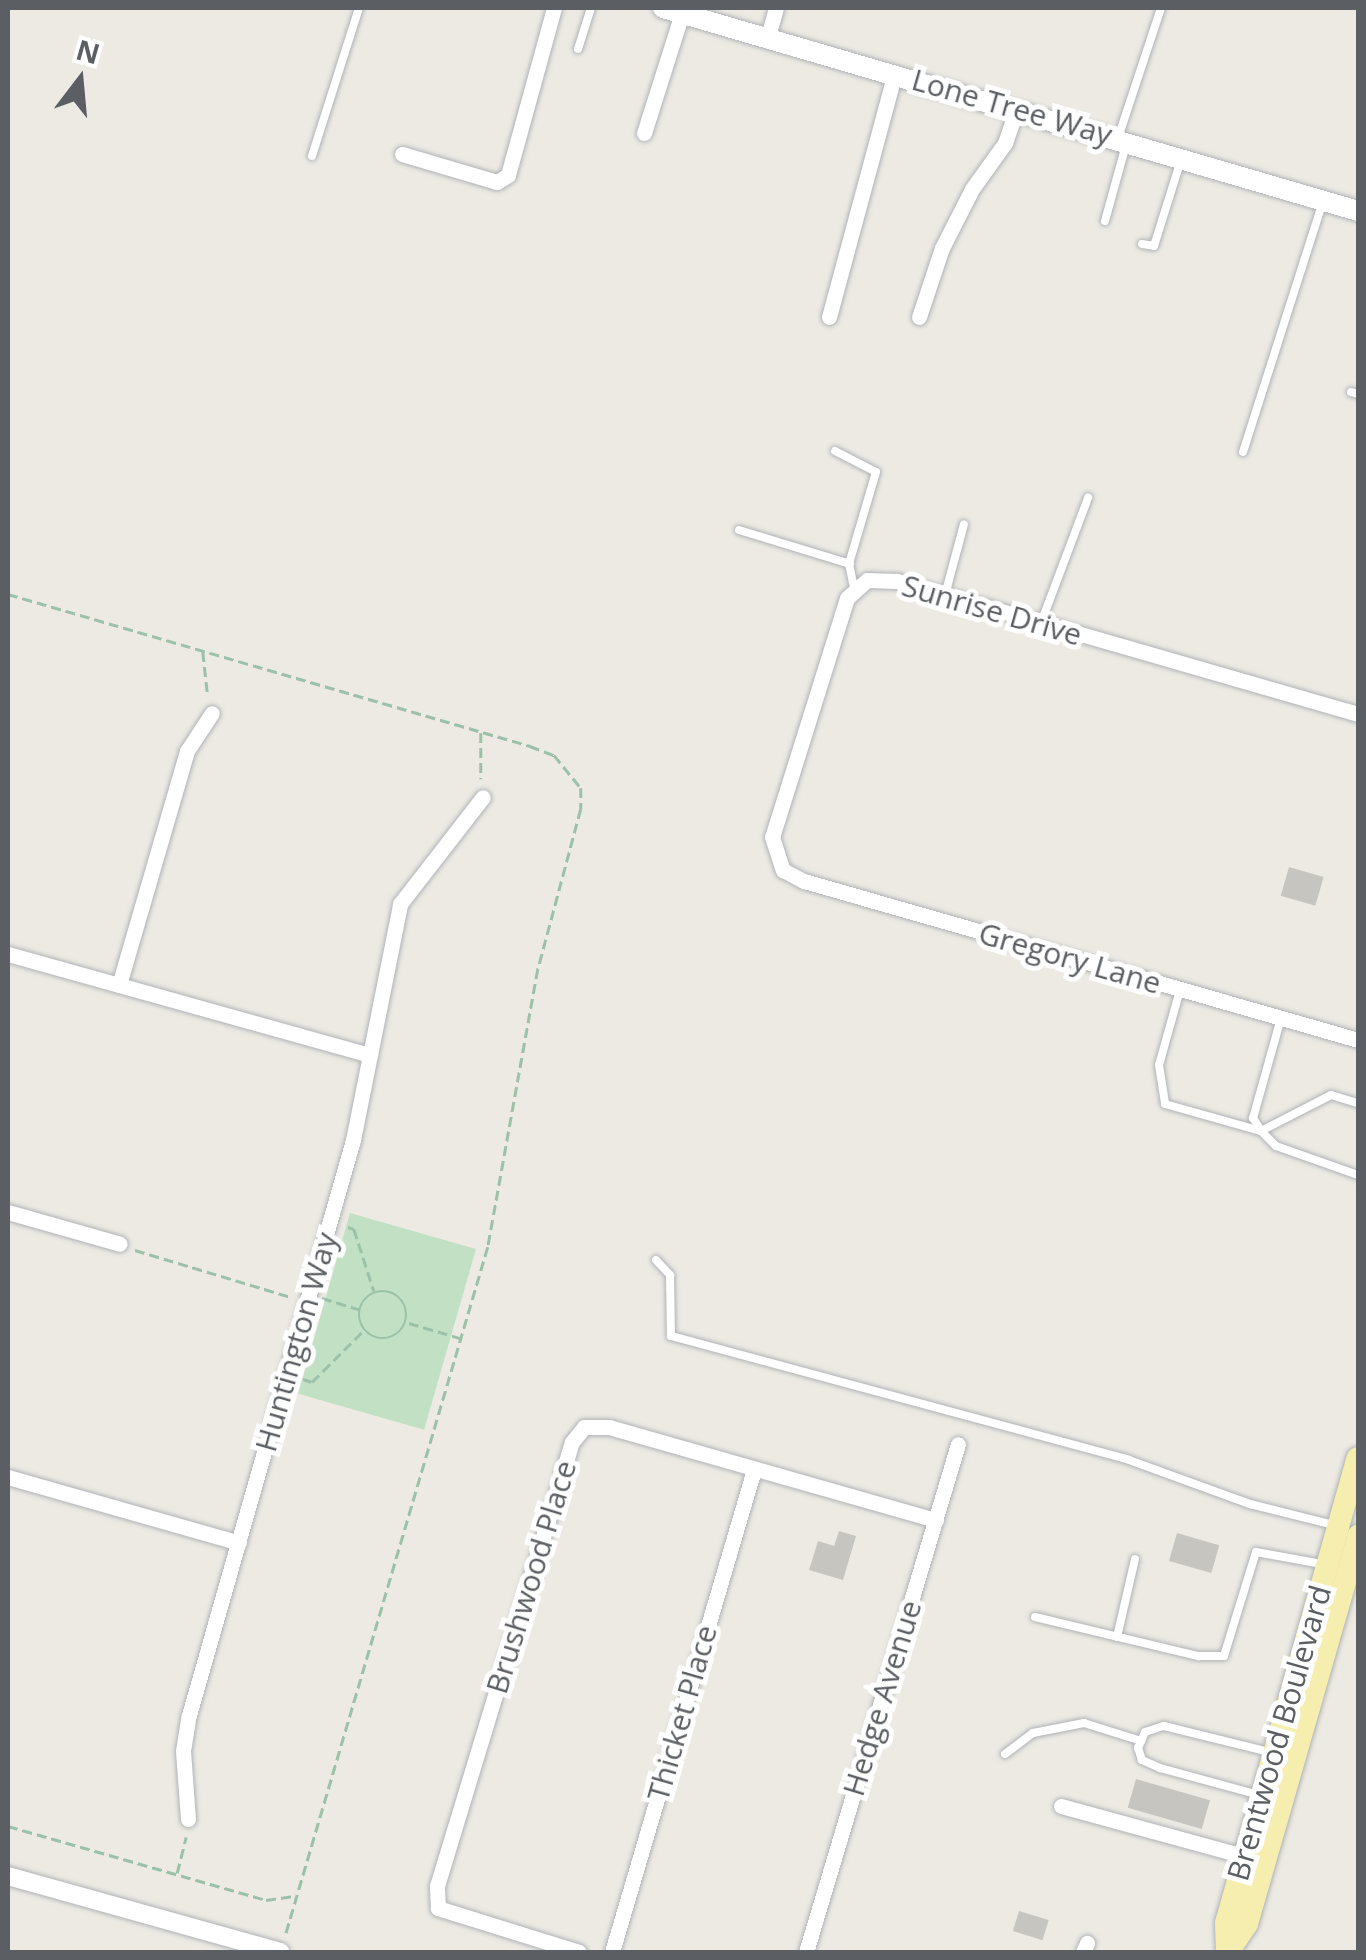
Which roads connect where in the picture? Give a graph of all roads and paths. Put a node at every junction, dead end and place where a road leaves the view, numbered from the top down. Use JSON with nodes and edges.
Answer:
{"nodes":[{"id":1,"x":359,"y":8,"type":"edge"},
{"id":2,"x":554,"y":8,"type":"edge"},
{"id":3,"x":591,"y":8,"type":"edge"},
{"id":4,"x":776,"y":8,"type":"edge"},
{"id":5,"x":1160,"y":8,"type":"edge"},
{"id":6,"x":673,"y":10,"type":"edge"},
{"id":7,"x":768,"y":36,"type":"junction"},
{"id":8,"x":578,"y":50,"type":"dead end"},
{"id":9,"x":894,"y":72,"type":"junction"},
{"id":10,"x":1017,"y":109,"type":"junction"},
{"id":11,"x":644,"y":133,"type":"dead end"},
{"id":12,"x":1123,"y":139,"type":"junction"},
{"id":13,"x":402,"y":154,"type":"dead end"},
{"id":14,"x":312,"y":156,"type":"dead end"},
{"id":15,"x":1182,"y":156,"type":"junction"},
{"id":16,"x":1324,"y":198,"type":"junction"},
{"id":17,"x":1358,"y":211,"type":"edge"},
{"id":18,"x":1105,"y":220,"type":"dead end"},
{"id":19,"x":1142,"y":244,"type":"dead end"},
{"id":20,"x":829,"y":317,"type":"dead end"},
{"id":21,"x":920,"y":317,"type":"dead end"},
{"id":22,"x":835,"y":451,"type":"dead end"},
{"id":23,"x":1243,"y":452,"type":"dead end"},
{"id":24,"x":1088,"y":498,"type":"dead end"},
{"id":25,"x":964,"y":524,"type":"dead end"},
{"id":26,"x":739,"y":530,"type":"dead end"},
{"id":27,"x":850,"y":564,"type":"junction"},
{"id":28,"x":854,"y":588,"type":"junction"},
{"id":29,"x":8,"y":594,"type":"edge"},
{"id":30,"x":945,"y":595,"type":"junction"},
{"id":31,"x":1041,"y":622,"type":"junction"},
{"id":32,"x":204,"y":650,"type":"junction"},
{"id":33,"x":212,"y":714,"type":"joint"},
{"id":34,"x":1358,"y":714,"type":"edge"},
{"id":35,"x":481,"y":732,"type":"junction"},
{"id":36,"x":483,"y":796,"type":"joint"},
{"id":37,"x":8,"y":954,"type":"edge"},
{"id":38,"x":119,"y":984,"type":"junction"},
{"id":39,"x":1180,"y":989,"type":"junction"},
{"id":40,"x":1280,"y":1018,"type":"junction"},
{"id":41,"x":1358,"y":1040,"type":"edge"},
{"id":42,"x":370,"y":1055,"type":"junction"},
{"id":43,"x":1358,"y":1102,"type":"edge"},
{"id":44,"x":1261,"y":1132,"type":"junction"},
{"id":45,"x":1358,"y":1175,"type":"edge"},
{"id":46,"x":8,"y":1212,"type":"edge"},
{"id":47,"x":330,"y":1222,"type":"junction"},
{"id":48,"x":120,"y":1244,"type":"joint"},
{"id":49,"x":656,"y":1260,"type":"dead end"},
{"id":50,"x":374,"y":1292,"type":"junction"},
{"id":51,"x":310,"y":1294,"type":"junction"},
{"id":52,"x":360,"y":1308,"type":"junction"},
{"id":53,"x":407,"y":1322,"type":"junction"},
{"id":54,"x":364,"y":1330,"type":"junction"},
{"id":55,"x":464,"y":1339,"type":"junction"},
{"id":56,"x":287,"y":1375,"type":"junction"},
{"id":57,"x":958,"y":1444,"type":"dead end"},
{"id":58,"x":1358,"y":1458,"type":"edge"},
{"id":59,"x":753,"y":1473,"type":"junction"},
{"id":60,"x":8,"y":1477,"type":"edge"},
{"id":61,"x":936,"y":1520,"type":"junction"},
{"id":62,"x":1348,"y":1531,"type":"edge"},
{"id":63,"x":238,"y":1543,"type":"junction"},
{"id":64,"x":1136,"y":1559,"type":"dead end"},
{"id":65,"x":1327,"y":1565,"type":"junction"},
{"id":66,"x":1035,"y":1617,"type":"dead end"},
{"id":67,"x":1117,"y":1637,"type":"junction"},
{"id":68,"x":1141,"y":1741,"type":"junction"},
{"id":69,"x":1273,"y":1753,"type":"junction"},
{"id":70,"x":1004,"y":1754,"type":"dead end"},
{"id":71,"x":1261,"y":1795,"type":"junction"},
{"id":72,"x":1061,"y":1806,"type":"dead end"},
{"id":73,"x":188,"y":1818,"type":"joint"},
{"id":74,"x":8,"y":1826,"type":"edge"},
{"id":75,"x":1244,"y":1856,"type":"junction"},
{"id":76,"x":177,"y":1874,"type":"junction"},
{"id":77,"x":8,"y":1876,"type":"edge"},
{"id":78,"x":297,"y":1895,"type":"junction"},
{"id":79,"x":281,"y":1952,"type":"edge"},
{"id":80,"x":579,"y":1952,"type":"edge"},
{"id":81,"x":612,"y":1952,"type":"edge"},
{"id":82,"x":806,"y":1952,"type":"edge"},
{"id":83,"x":1227,"y":1952,"type":"edge"}],
"edges":[{"from":1,"to":14,"type":"lane"},
{"from":2,"to":13,"type":"street"},
{"from":3,"to":8,"type":"lane"},
{"from":4,"to":7,"type":"street"},
{"from":5,"to":12,"type":"lane"},
{"from":6,"to":7,"type":"main road","name":"Lone Tree Way"},
{"from":6,"to":11,"type":"street"},
{"from":7,"to":9,"type":"main road","name":"Lone Tree Way"},
{"from":9,"to":10,"type":"main road","name":"Lone Tree Way"},
{"from":9,"to":20,"type":"street"},
{"from":10,"to":12,"type":"main road","name":"Lone Tree Way"},
{"from":10,"to":21,"type":"street"},
{"from":12,"to":15,"type":"main road","name":"Lone Tree Way"},
{"from":12,"to":18,"type":"lane"},
{"from":15,"to":16,"type":"main road","name":"Lone Tree Way"},
{"from":15,"to":19,"type":"lane"},
{"from":16,"to":17,"type":"main road","name":"Lone Tree Way"},
{"from":16,"to":23,"type":"lane"},
{"from":22,"to":27,"type":"lane"},
{"from":24,"to":31,"type":"lane"},
{"from":25,"to":30,"type":"lane"},
{"from":26,"to":27,"type":"lane"},
{"from":27,"to":28,"type":"lane"},
{"from":28,"to":30,"type":"street","name":"Sunrise Drive"},
{"from":28,"to":39,"type":"street","name":"Gregory Lane"},
{"from":29,"to":32,"type":"path"},
{"from":30,"to":31,"type":"street","name":"Sunrise Drive"},
{"from":31,"to":34,"type":"street","name":"Sunrise Drive"},
{"from":32,"to":33,"type":"path"},
{"from":32,"to":35,"type":"path"},
{"from":33,"to":38,"type":"street"},
{"from":35,"to":36,"type":"path"},
{"from":35,"to":55,"type":"path"},
{"from":36,"to":42,"type":"street","name":"Huntington Way"},
{"from":37,"to":38,"type":"street"},
{"from":38,"to":42,"type":"street"},
{"from":39,"to":40,"type":"street","name":"Gregory Lane"},
{"from":39,"to":44,"type":"lane"},
{"from":40,"to":41,"type":"street","name":"Gregory Lane"},
{"from":40,"to":44,"type":"lane"},
{"from":42,"to":47,"type":"street","name":"Huntington Way"},
{"from":43,"to":44,"type":"lane"},
{"from":44,"to":45,"type":"lane"},
{"from":46,"to":48,"type":"street"},
{"from":47,"to":50,"type":"path"},
{"from":47,"to":51,"type":"street","name":"Huntington Way"},
{"from":48,"to":51,"type":"path"},
{"from":49,"to":62,"type":"lane"},
{"from":50,"to":52,"type":"path"},
{"from":50,"to":53,"type":"path"},
{"from":51,"to":52,"type":"path"},
{"from":51,"to":56,"type":"street","name":"Huntington Way"},
{"from":52,"to":54,"type":"path"},
{"from":53,"to":54,"type":"path"},
{"from":53,"to":55,"type":"path"},
{"from":54,"to":56,"type":"path"},
{"from":55,"to":78,"type":"path"},
{"from":56,"to":63,"type":"street","name":"Huntington Way"},
{"from":57,"to":61,"type":"street","name":"Hedge Avenue"},
{"from":58,"to":62,"type":"main road","name":"Brentwood Boulevard"},
{"from":59,"to":61,"type":"street","name":"Brushwood Place"},
{"from":59,"to":80,"type":"street","name":"Brushwood Place"},
{"from":59,"to":81,"type":"street","name":"Thicket Place"},
{"from":60,"to":63,"type":"street"},
{"from":61,"to":82,"type":"street","name":"Hedge Avenue"},
{"from":62,"to":65,"type":"main road","name":"Brentwood Boulevard"},
{"from":62,"to":83,"type":"main road","name":"Brentwood Boulevard"},
{"from":63,"to":73,"type":"street","name":"Huntington Way"},
{"from":64,"to":67,"type":"lane"},
{"from":65,"to":67,"type":"lane"},
{"from":65,"to":69,"type":"main road","name":"Brentwood Boulevard"},
{"from":66,"to":67,"type":"lane"},
{"from":68,"to":69,"type":"lane"},
{"from":68,"to":70,"type":"lane"},
{"from":68,"to":71,"type":"lane"},
{"from":69,"to":71,"type":"main road","name":"Brentwood Boulevard"},
{"from":71,"to":75,"type":"main road","name":"Brentwood Boulevard"},
{"from":72,"to":75,"type":"street"},
{"from":73,"to":76,"type":"path"},
{"from":74,"to":76,"type":"path"},
{"from":75,"to":83,"type":"main road","name":"Brentwood Boulevard"},
{"from":76,"to":78,"type":"path"},
{"from":77,"to":79,"type":"street"},
{"from":78,"to":79,"type":"path"}]}
